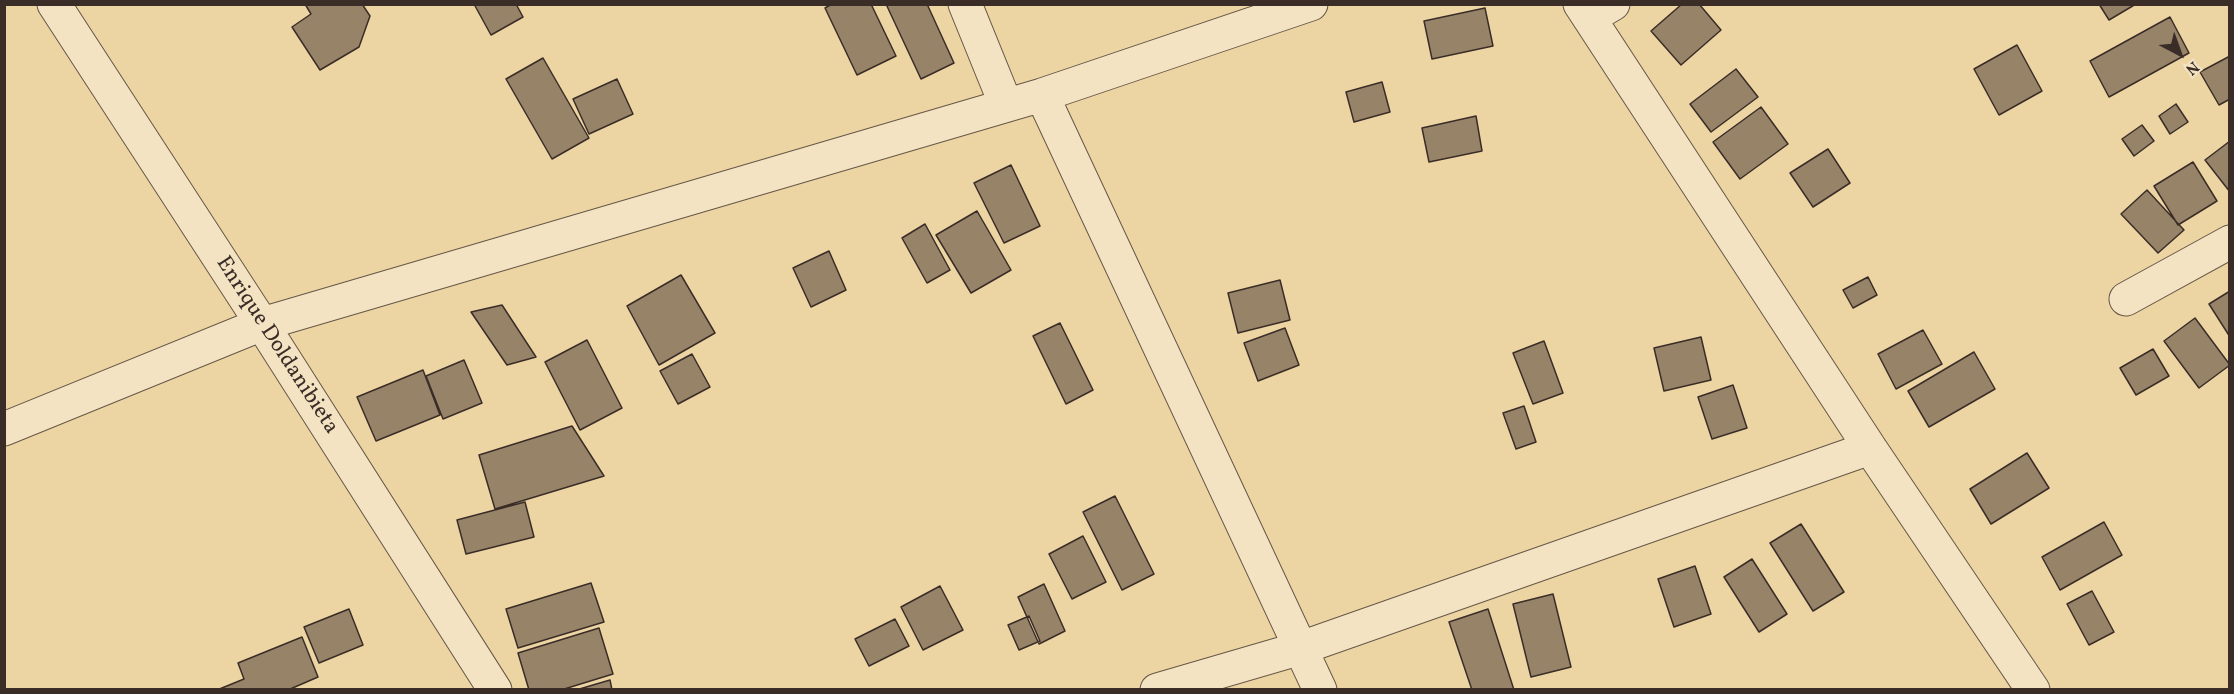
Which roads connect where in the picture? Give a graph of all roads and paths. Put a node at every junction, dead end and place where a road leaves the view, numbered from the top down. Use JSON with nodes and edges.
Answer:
{"nodes":[{"id":1,"x":54,"y":4,"type":"edge"},
{"id":2,"x":964,"y":4,"type":"edge"},
{"id":3,"x":1311,"y":4,"type":"edge"},
{"id":4,"x":1594,"y":9,"type":"edge"},
{"id":5,"x":1042,"y":95,"type":"junction"},
{"id":6,"x":1006,"y":105,"type":"junction"},
{"id":7,"x":2229,"y":242,"type":"edge"},
{"id":8,"x":2126,"y":299,"type":"dead end"},
{"id":9,"x":262,"y":324,"type":"junction"},
{"id":10,"x":4,"y":429,"type":"edge"},
{"id":11,"x":1870,"y":448,"type":"junction"},
{"id":12,"x":1301,"y":648,"type":"junction"},
{"id":13,"x":495,"y":690,"type":"edge"},
{"id":14,"x":1157,"y":690,"type":"edge"},
{"id":15,"x":1320,"y":690,"type":"edge"},
{"id":16,"x":2033,"y":690,"type":"edge"}],
"edges":[{"from":1,"to":9,"type":"street","name":"Enrique Doldanibieta"},
{"from":2,"to":6,"type":"street"},
{"from":3,"to":5,"type":"street"},
{"from":4,"to":11,"type":"street"},
{"from":5,"to":6,"type":"street"},
{"from":5,"to":12,"type":"street"},
{"from":6,"to":9,"type":"street"},
{"from":7,"to":8,"type":"street"},
{"from":9,"to":10,"type":"street"},
{"from":9,"to":13,"type":"street","name":"Enrique Doldanibieta"},
{"from":11,"to":12,"type":"street"},
{"from":11,"to":16,"type":"street"},
{"from":12,"to":14,"type":"street"},
{"from":12,"to":15,"type":"street"}]}
